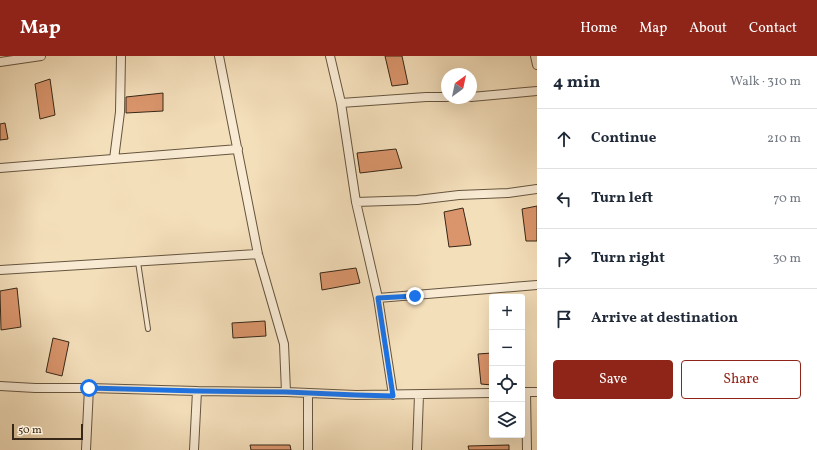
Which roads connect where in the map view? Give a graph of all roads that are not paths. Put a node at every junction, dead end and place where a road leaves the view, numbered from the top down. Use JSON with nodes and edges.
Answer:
{"nodes":[{"id":1,"x":41,"y":56,"type":"edge"},
{"id":2,"x":121,"y":56,"type":"edge"},
{"id":3,"x":219,"y":56,"type":"edge"},
{"id":4,"x":330,"y":56,"type":"edge"},
{"id":5,"x":535,"y":56,"type":"edge"},
{"id":6,"x":0,"y":62,"type":"edge"},
{"id":7,"x":537,"y":65,"type":"edge"},
{"id":8,"x":537,"y":91,"type":"edge"},
{"id":9,"x":477,"y":96,"type":"edge"},
{"id":10,"x":441,"y":97,"type":"edge"},
{"id":11,"x":342,"y":103,"type":"junction"},
{"id":12,"x":238,"y":149,"type":"junction"},
{"id":13,"x":114,"y":159,"type":"junction"},
{"id":14,"x":0,"y":168,"type":"edge"},
{"id":15,"x":537,"y":188,"type":"edge"},
{"id":16,"x":356,"y":202,"type":"junction"},
{"id":17,"x":258,"y":254,"type":"junction"},
{"id":18,"x":138,"y":261,"type":"junction"},
{"id":19,"x":0,"y":270,"type":"edge"},
{"id":20,"x":537,"y":285,"type":"edge"},
{"id":21,"x":378,"y":298,"type":"junction"},
{"id":22,"x":148,"y":329,"type":"dead end"},
{"id":23,"x":0,"y":386,"type":"edge"},
{"id":24,"x":89,"y":388,"type":"junction"},
{"id":25,"x":197,"y":391,"type":"junction"},
{"id":26,"x":286,"y":392,"type":"junction"},
{"id":27,"x":525,"y":392,"type":"edge"},
{"id":28,"x":537,"y":392,"type":"edge"},
{"id":29,"x":308,"y":393,"type":"junction"},
{"id":30,"x":489,"y":393,"type":"edge"},
{"id":31,"x":419,"y":395,"type":"junction"},
{"id":32,"x":393,"y":396,"type":"junction"},
{"id":33,"x":525,"y":402,"type":"edge"},
{"id":34,"x":86,"y":450,"type":"edge"},
{"id":35,"x":194,"y":450,"type":"edge"},
{"id":36,"x":308,"y":450,"type":"edge"},
{"id":37,"x":417,"y":450,"type":"edge"},
{"id":38,"x":527,"y":450,"type":"edge"}],
"edges":[{"from":1,"to":6,"type":"street"},
{"from":2,"to":13,"type":"street"},
{"from":3,"to":12,"type":"street"},
{"from":4,"to":11,"type":"street"},
{"from":5,"to":7,"type":"street"},
{"from":8,"to":9,"type":"street"},
{"from":10,"to":11,"type":"street"},
{"from":11,"to":16,"type":"street"},
{"from":12,"to":13,"type":"street"},
{"from":12,"to":17,"type":"street"},
{"from":13,"to":14,"type":"street"},
{"from":15,"to":16,"type":"street"},
{"from":16,"to":21,"type":"street"},
{"from":17,"to":18,"type":"street"},
{"from":17,"to":26,"type":"street"},
{"from":18,"to":19,"type":"street"},
{"from":18,"to":22,"type":"lane"},
{"from":20,"to":21,"type":"street"},
{"from":21,"to":32,"type":"street"},
{"from":23,"to":24,"type":"street"},
{"from":24,"to":25,"type":"street"},
{"from":24,"to":34,"type":"street"},
{"from":25,"to":26,"type":"street"},
{"from":25,"to":35,"type":"street"},
{"from":26,"to":29,"type":"street"},
{"from":27,"to":28,"type":"street"},
{"from":29,"to":32,"type":"street"},
{"from":29,"to":36,"type":"street"},
{"from":30,"to":31,"type":"street"},
{"from":31,"to":32,"type":"street"},
{"from":31,"to":37,"type":"street"},
{"from":33,"to":38,"type":"street"}]}
